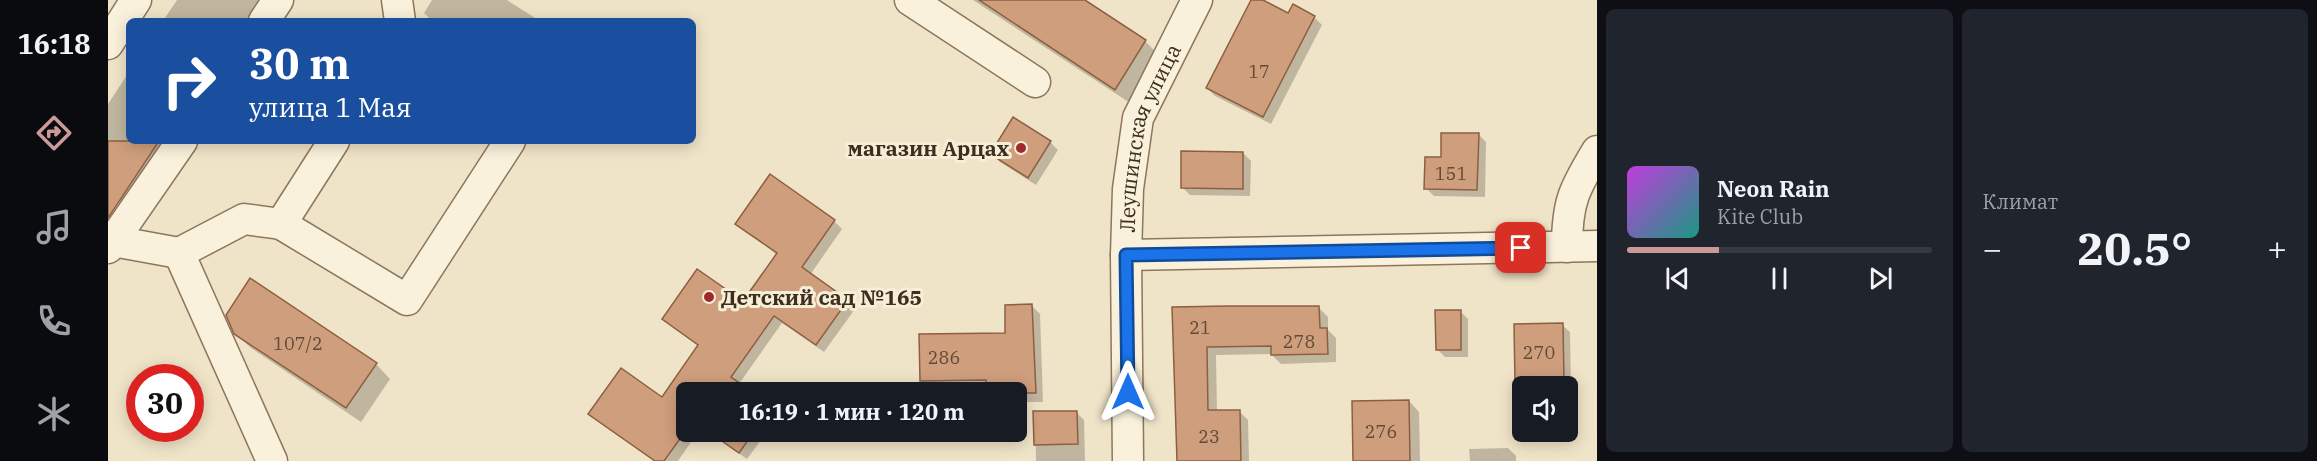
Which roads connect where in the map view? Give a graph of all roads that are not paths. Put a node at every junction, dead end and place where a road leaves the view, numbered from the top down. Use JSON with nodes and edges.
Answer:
{"nodes":[{"id":1,"x":136,"y":0,"type":"edge"},
{"id":2,"x":278,"y":0,"type":"edge"},
{"id":3,"x":397,"y":0,"type":"edge"},
{"id":4,"x":910,"y":0,"type":"edge"},
{"id":5,"x":1186,"y":4,"type":"edge"},
{"id":6,"x":266,"y":18,"type":"edge"},
{"id":7,"x":400,"y":18,"type":"edge"},
{"id":8,"x":108,"y":44,"type":"edge"},
{"id":9,"x":1035,"y":81,"type":"dead end"},
{"id":10,"x":180,"y":144,"type":"edge"},
{"id":11,"x":332,"y":144,"type":"edge"},
{"id":12,"x":508,"y":144,"type":"edge"},
{"id":13,"x":1597,"y":151,"type":"edge"},
{"id":14,"x":281,"y":224,"type":"junction"},
{"id":15,"x":110,"y":243,"type":"edge"},
{"id":16,"x":1597,"y":246,"type":"edge"},
{"id":17,"x":1567,"y":247,"type":"junction"},
{"id":18,"x":179,"y":253,"type":"junction"},
{"id":19,"x":1126,"y":255,"type":"junction"},
{"id":20,"x":272,"y":461,"type":"edge"},
{"id":21,"x":1128,"y":461,"type":"edge"}],
"edges":[{"from":1,"to":8,"type":"street"},
{"from":2,"to":6,"type":"street"},
{"from":3,"to":7,"type":"street"},
{"from":4,"to":9,"type":"street"},
{"from":5,"to":19,"type":"street","name":"Леушинская улица"},
{"from":10,"to":15,"type":"street"},
{"from":11,"to":14,"type":"street"},
{"from":12,"to":14,"type":"street"},
{"from":13,"to":17,"type":"street"},
{"from":14,"to":18,"type":"street"},
{"from":15,"to":18,"type":"street"},
{"from":16,"to":17,"type":"street"},
{"from":17,"to":19,"type":"street"},
{"from":18,"to":20,"type":"street"},
{"from":19,"to":21,"type":"street","name":"Леушинская улица"}]}
